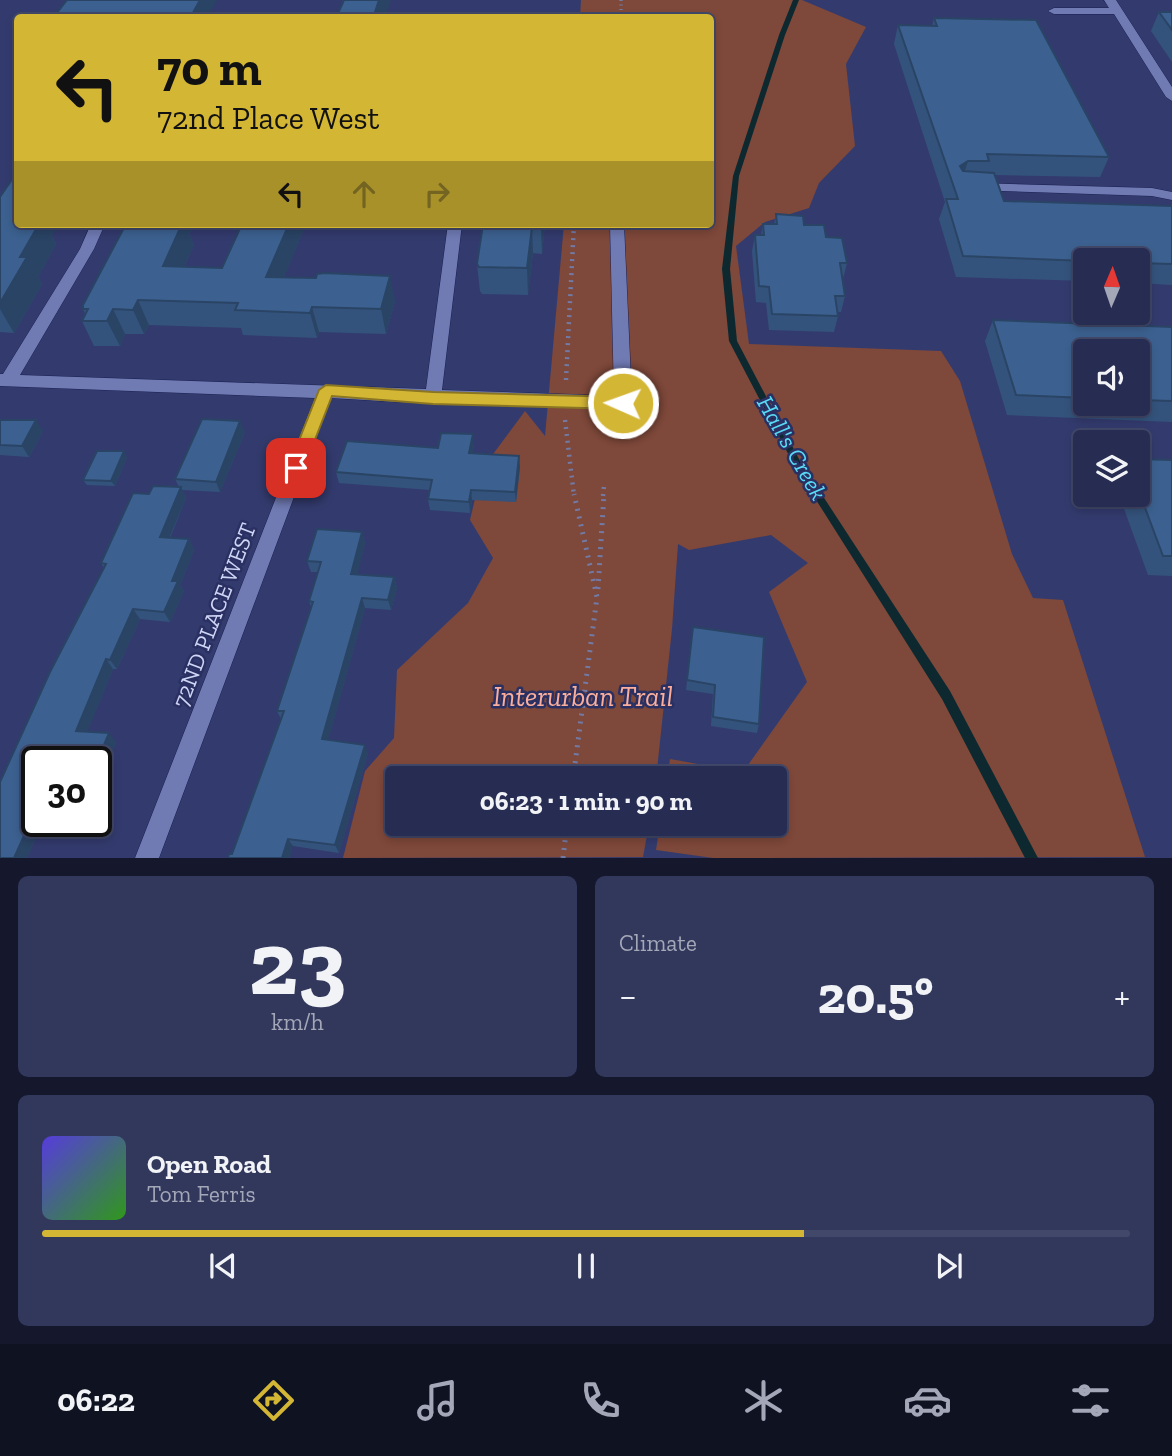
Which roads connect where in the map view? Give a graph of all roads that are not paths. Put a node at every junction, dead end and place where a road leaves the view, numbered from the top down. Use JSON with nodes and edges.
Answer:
{"nodes":[{"id":1,"x":1113,"y":6,"type":"edge"},
{"id":2,"x":1054,"y":11,"type":"dead end"},
{"id":3,"x":1172,"y":97,"type":"edge"},
{"id":4,"x":963,"y":187,"type":"edge"},
{"id":5,"x":1172,"y":196,"type":"edge"},
{"id":6,"x":96,"y":228,"type":"edge"},
{"id":7,"x":454,"y":228,"type":"edge"},
{"id":8,"x":618,"y":228,"type":"edge"},
{"id":9,"x":4,"y":380,"type":"edge"},
{"id":10,"x":326,"y":390,"type":"junction"},
{"id":11,"x":433,"y":398,"type":"junction"},
{"id":12,"x":147,"y":858,"type":"edge"}],
"edges":[{"from":1,"to":2,"type":"street"},
{"from":1,"to":3,"type":"street"},
{"from":4,"to":5,"type":"street"},
{"from":6,"to":9,"type":"street"},
{"from":7,"to":11,"type":"street"},
{"from":8,"to":11,"type":"street"},
{"from":9,"to":10,"type":"street"},
{"from":10,"to":11,"type":"street"},
{"from":10,"to":12,"type":"street","name":"72ND PLACE WEST"}]}
